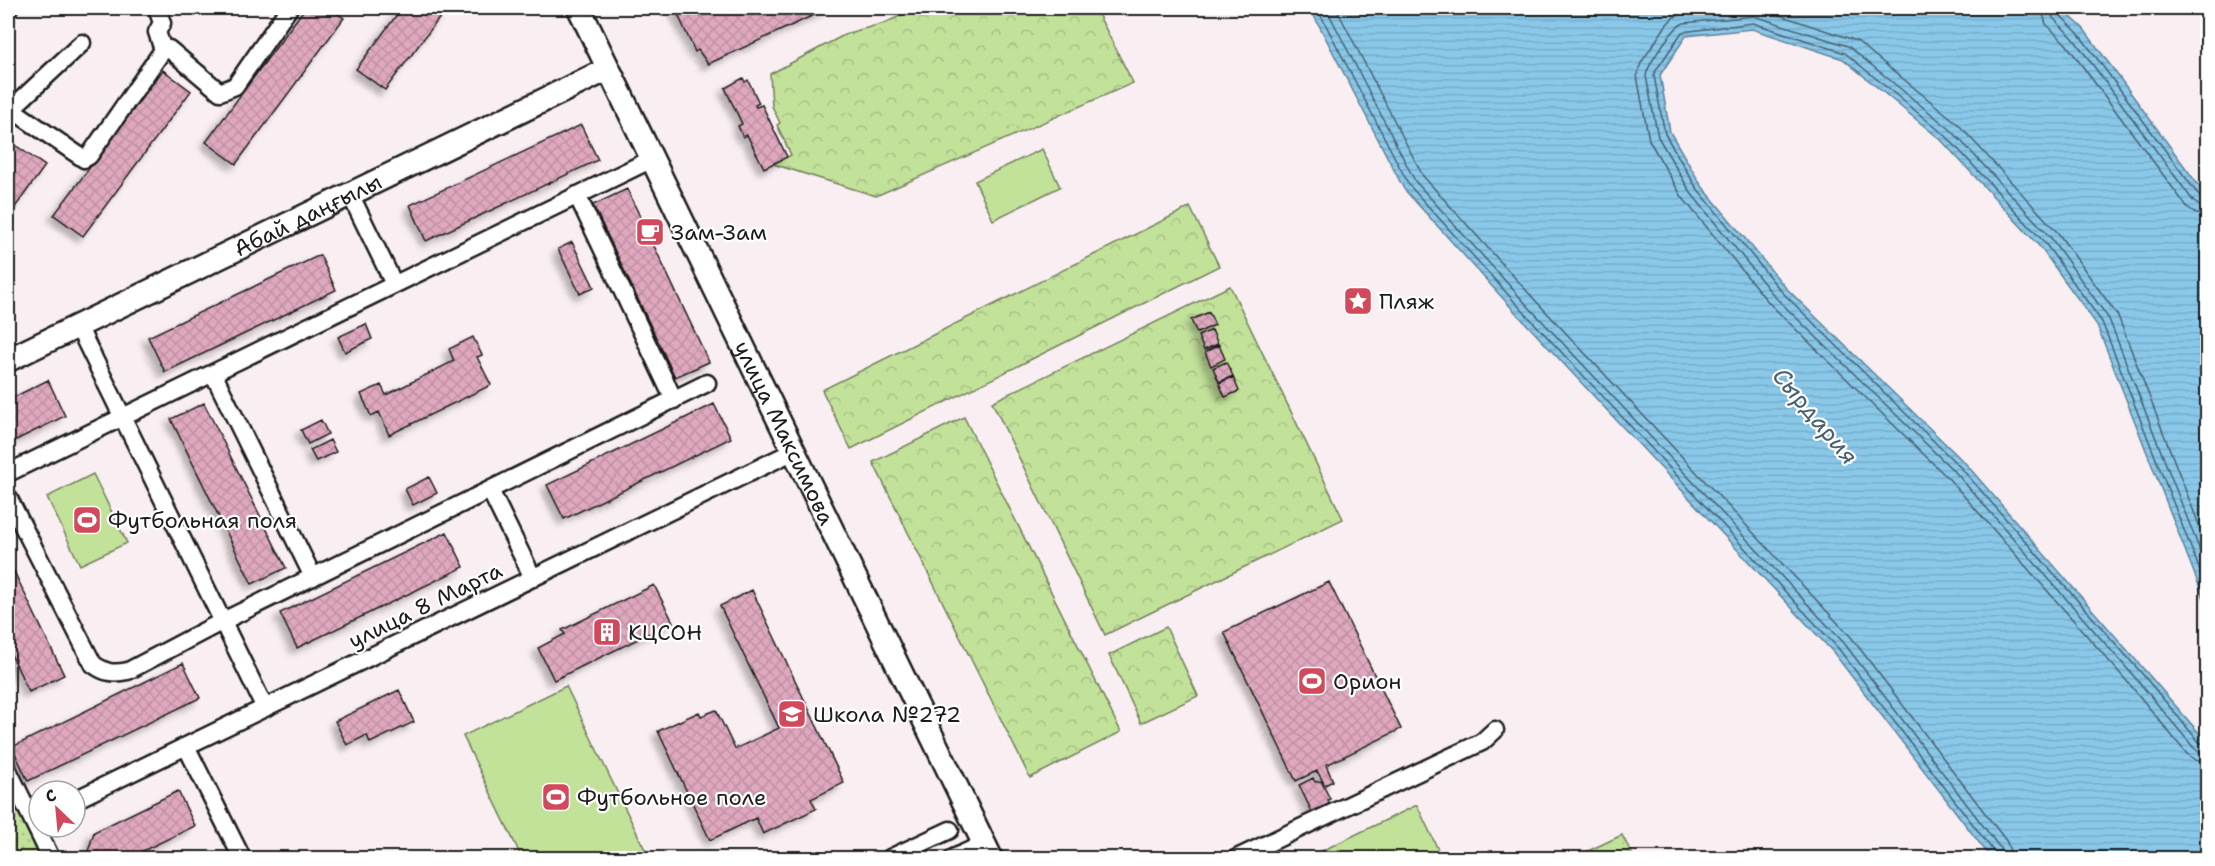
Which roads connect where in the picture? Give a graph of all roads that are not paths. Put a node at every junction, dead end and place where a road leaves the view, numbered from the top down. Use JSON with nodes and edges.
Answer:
{"nodes":[{"id":1,"x":157,"y":8,"type":"edge"},
{"id":2,"x":289,"y":8,"type":"edge"},
{"id":3,"x":579,"y":8,"type":"edge"},
{"id":4,"x":81,"y":43,"type":"dead end"},
{"id":5,"x":163,"y":50,"type":"junction"},
{"id":6,"x":608,"y":69,"type":"junction"},
{"id":7,"x":8,"y":111,"type":"edge"},
{"id":8,"x":652,"y":159,"type":"junction"},
{"id":9,"x":350,"y":194,"type":"junction"},
{"id":10,"x":577,"y":195,"type":"junction"},
{"id":11,"x":394,"y":284,"type":"junction"},
{"id":12,"x":78,"y":326,"type":"junction"},
{"id":13,"x":8,"y":360,"type":"edge"},
{"id":14,"x":213,"y":373,"type":"junction"},
{"id":15,"x":707,"y":383,"type":"dead end"},
{"id":16,"x":674,"y":400,"type":"junction"},
{"id":17,"x":123,"y":417,"type":"junction"},
{"id":18,"x":794,"y":451,"type":"junction"},
{"id":19,"x":8,"y":473,"type":"edge"},
{"id":20,"x":490,"y":490,"type":"junction"},
{"id":21,"x":8,"y":497,"type":"edge"},
{"id":22,"x":313,"y":577,"type":"junction"},
{"id":23,"x":533,"y":578,"type":"junction"},
{"id":24,"x":223,"y":621,"type":"junction"},
{"id":25,"x":265,"y":708,"type":"junction"},
{"id":26,"x":1495,"y":729,"type":"dead end"},
{"id":27,"x":186,"y":746,"type":"junction"},
{"id":28,"x":8,"y":770,"type":"edge"},
{"id":29,"x":87,"y":794,"type":"edge"},
{"id":30,"x":950,"y":830,"type":"dead end"},
{"id":31,"x":988,"y":851,"type":"edge"},
{"id":32,"x":51,"y":858,"type":"edge"},
{"id":33,"x":242,"y":858,"type":"edge"},
{"id":34,"x":890,"y":858,"type":"edge"},
{"id":35,"x":953,"y":858,"type":"edge"},
{"id":36,"x":1237,"y":858,"type":"edge"}],
"edges":[{"from":1,"to":5,"type":"street"},
{"from":2,"to":5,"type":"street"},
{"from":3,"to":6,"type":"street","name":"улица Максимова"},
{"from":4,"to":7,"type":"street"},
{"from":5,"to":7,"type":"street"},
{"from":6,"to":8,"type":"street","name":"улица Максимова"},
{"from":6,"to":9,"type":"street","name":"Абай даңғылы"},
{"from":8,"to":10,"type":"street"},
{"from":8,"to":18,"type":"street","name":"улица Максимова"},
{"from":9,"to":11,"type":"street"},
{"from":9,"to":12,"type":"street","name":"Абай даңғылы"},
{"from":10,"to":11,"type":"street"},
{"from":10,"to":16,"type":"street"},
{"from":11,"to":14,"type":"street"},
{"from":12,"to":13,"type":"street","name":"Абай даңғылы"},
{"from":12,"to":17,"type":"street"},
{"from":14,"to":17,"type":"street"},
{"from":14,"to":22,"type":"street"},
{"from":15,"to":16,"type":"street"},
{"from":16,"to":20,"type":"street"},
{"from":17,"to":19,"type":"street"},
{"from":17,"to":24,"type":"street"},
{"from":18,"to":23,"type":"street","name":"улица 8 Марта"},
{"from":18,"to":31,"type":"street","name":"улица Максимова"},
{"from":20,"to":22,"type":"street"},
{"from":20,"to":23,"type":"street"},
{"from":21,"to":24,"type":"street"},
{"from":22,"to":24,"type":"street"},
{"from":23,"to":25,"type":"street","name":"улица 8 Марта"},
{"from":24,"to":25,"type":"street"},
{"from":25,"to":27,"type":"street","name":"улица 8 Марта"},
{"from":26,"to":36,"type":"street"},
{"from":27,"to":29,"type":"street","name":"улица 8 Марта"},
{"from":27,"to":33,"type":"street"},
{"from":28,"to":32,"type":"street"},
{"from":30,"to":34,"type":"street"},
{"from":31,"to":35,"type":"street"}]}
